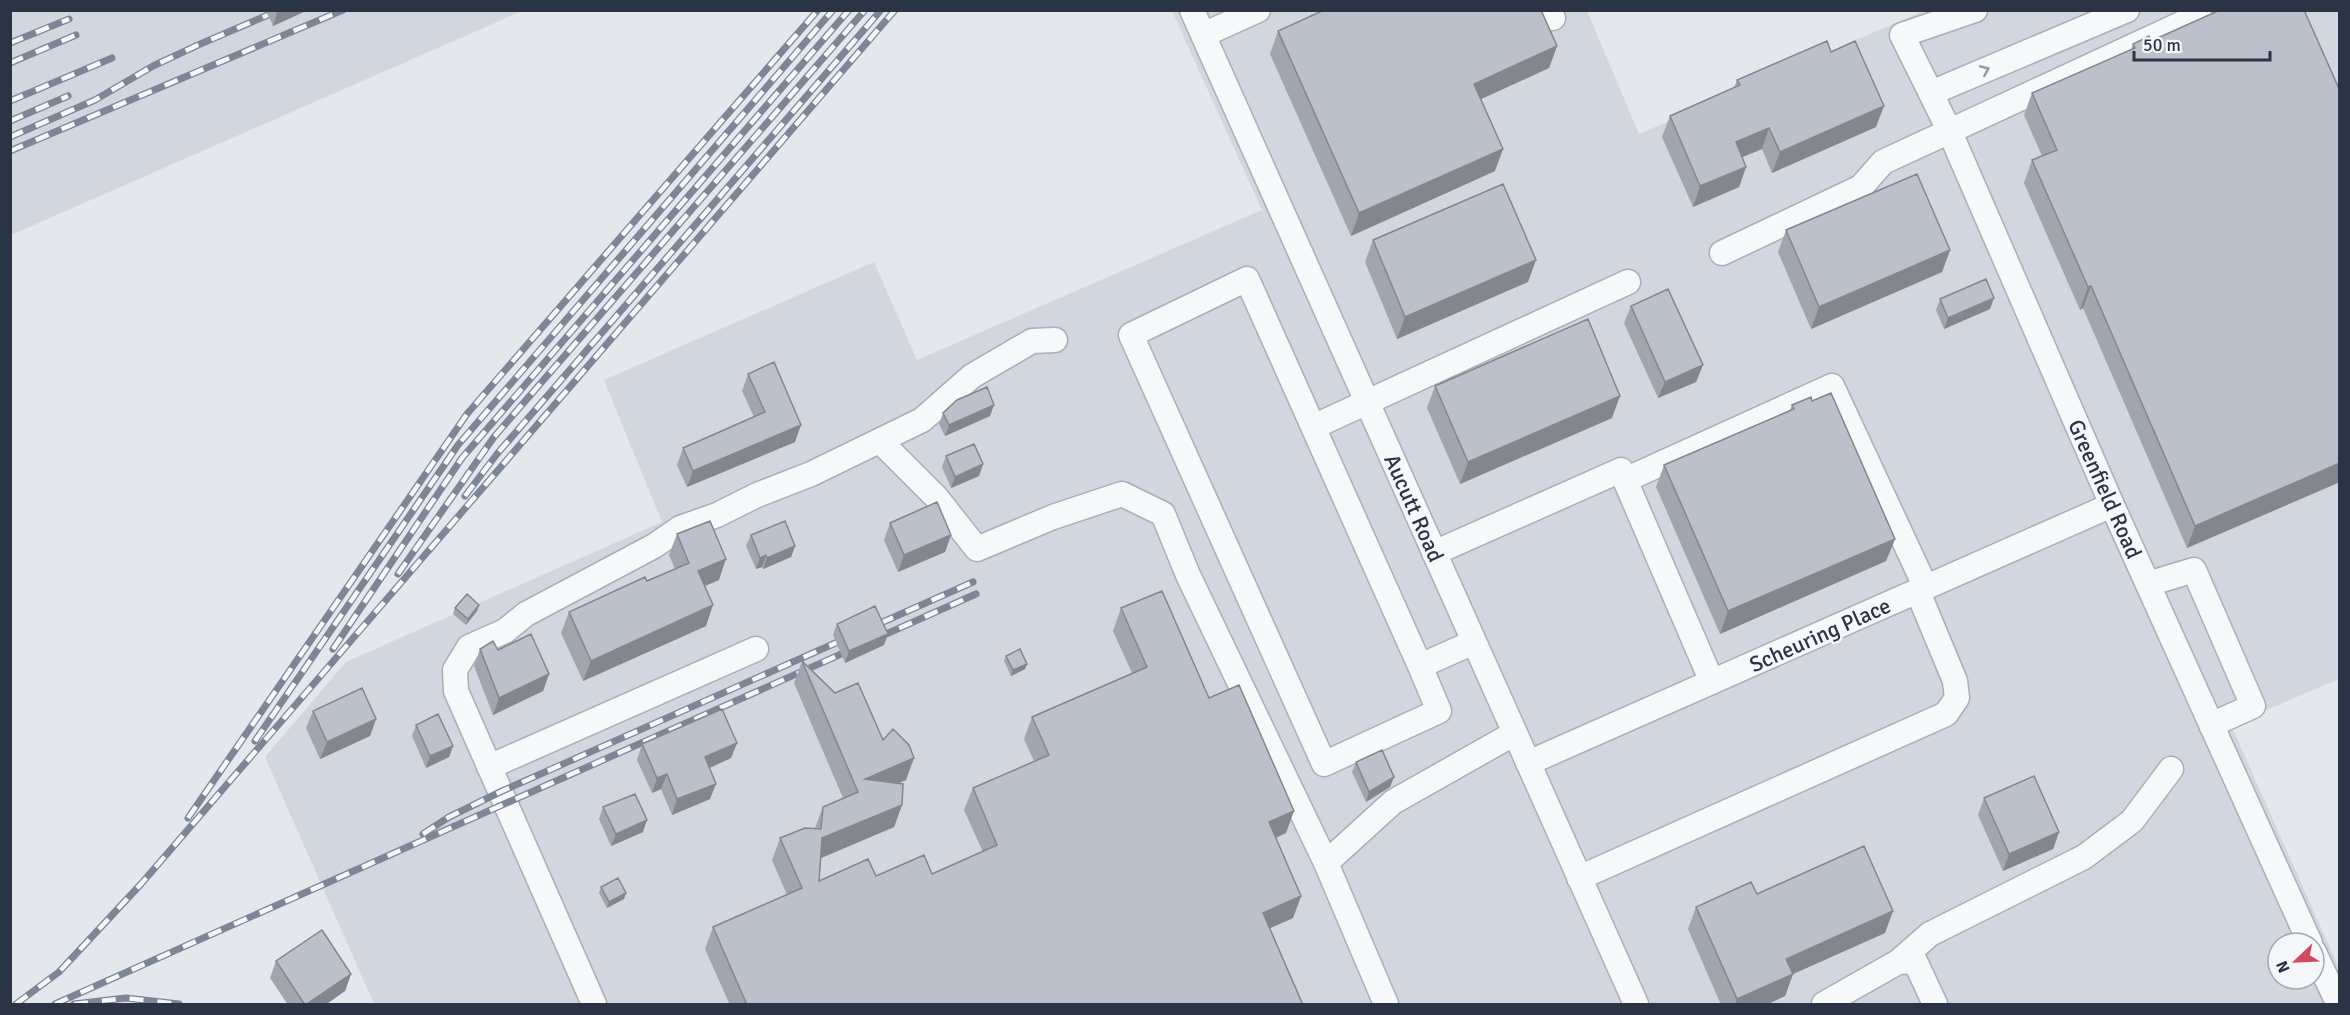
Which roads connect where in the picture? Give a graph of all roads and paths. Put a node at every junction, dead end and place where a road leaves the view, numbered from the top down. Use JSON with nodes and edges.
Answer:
{"nodes":[{"id":1,"x":1192,"y":10,"type":"edge"},
{"id":2,"x":1258,"y":10,"type":"edge"},
{"id":3,"x":1975,"y":10,"type":"edge"},
{"id":4,"x":2127,"y":10,"type":"edge"},
{"id":5,"x":2199,"y":10,"type":"edge"},
{"id":6,"x":1203,"y":35,"type":"junction"},
{"id":7,"x":1931,"y":93,"type":"junction"},
{"id":8,"x":1949,"y":130,"type":"junction"},
{"id":9,"x":1722,"y":253,"type":"dead end"},
{"id":10,"x":1628,"y":282,"type":"dead end"},
{"id":11,"x":1055,"y":340,"type":"dead end"},
{"id":12,"x":1367,"y":402,"type":"junction"},
{"id":13,"x":1313,"y":427,"type":"junction"},
{"id":14,"x":880,"y":441,"type":"junction"},
{"id":15,"x":1625,"y":480,"type":"junction"},
{"id":16,"x":2112,"y":505,"type":"junction"},
{"id":17,"x":1434,"y":554,"type":"junction"},
{"id":18,"x":2148,"y":584,"type":"junction"},
{"id":19,"x":1922,"y":590,"type":"junction"},
{"id":20,"x":1474,"y":642,"type":"junction"},
{"id":21,"x":756,"y":649,"type":"dead end"},
{"id":22,"x":1420,"y":666,"type":"junction"},
{"id":23,"x":1712,"y":682,"type":"junction"},
{"id":24,"x":2211,"y":725,"type":"junction"},
{"id":25,"x":1515,"y":734,"type":"junction"},
{"id":26,"x":1528,"y":763,"type":"junction"},
{"id":27,"x":489,"y":767,"type":"junction"},
{"id":28,"x":2171,"y":769,"type":"dead end"},
{"id":29,"x":1326,"y":863,"type":"junction"},
{"id":30,"x":1579,"y":878,"type":"junction"},
{"id":31,"x":2305,"y":931,"type":"edge"},
{"id":32,"x":1898,"y":962,"type":"junction"},
{"id":33,"x":2326,"y":978,"type":"edge"},
{"id":34,"x":2338,"y":1003,"type":"edge"},
{"id":35,"x":594,"y":1005,"type":"edge"},
{"id":36,"x":1386,"y":1005,"type":"edge"},
{"id":37,"x":1636,"y":1005,"type":"edge"},
{"id":38,"x":1824,"y":1005,"type":"edge"},
{"id":39,"x":1935,"y":1005,"type":"edge"}],
"edges":[{"from":1,"to":6,"type":"street","name":"Aucutt Road"},
{"from":2,"to":6,"type":"street"},
{"from":3,"to":7,"type":"street","name":"Greenfield Road"},
{"from":7,"to":4,"type":"street","one_way":true},
{"from":5,"to":8,"type":"street"},
{"from":6,"to":12,"type":"street","name":"Aucutt Road"},
{"from":7,"to":8,"type":"street","name":"Greenfield Road"},
{"from":8,"to":9,"type":"street"},
{"from":8,"to":16,"type":"street","name":"Greenfield Road"},
{"from":10,"to":12,"type":"street"},
{"from":11,"to":14,"type":"street"},
{"from":12,"to":13,"type":"street"},
{"from":12,"to":17,"type":"street","name":"Aucutt Road"},
{"from":13,"to":22,"type":"street"},
{"from":13,"to":22,"type":"street"},
{"from":14,"to":27,"type":"street"},
{"from":14,"to":29,"type":"street"},
{"from":15,"to":17,"type":"street"},
{"from":15,"to":19,"type":"street"},
{"from":15,"to":23,"type":"street"},
{"from":16,"to":18,"type":"street","name":"Greenfield Road"},
{"from":16,"to":19,"type":"street","name":"Scheuring Place"},
{"from":17,"to":20,"type":"street","name":"Aucutt Road"},
{"from":18,"to":24,"type":"street","name":"Greenfield Road"},
{"from":18,"to":24,"type":"street"},
{"from":19,"to":23,"type":"street","name":"Scheuring Place"},
{"from":19,"to":30,"type":"street"},
{"from":20,"to":22,"type":"street"},
{"from":20,"to":25,"type":"street","name":"Aucutt Road"},
{"from":21,"to":27,"type":"street"},
{"from":23,"to":26,"type":"street","name":"Scheuring Place"},
{"from":24,"to":31,"type":"street","name":"Greenfield Road"},
{"from":25,"to":26,"type":"street","name":"Aucutt Road"},
{"from":25,"to":29,"type":"street"},
{"from":26,"to":30,"type":"street","name":"Aucutt Road"},
{"from":27,"to":35,"type":"street"},
{"from":28,"to":32,"type":"street"},
{"from":29,"to":36,"type":"street"},
{"from":30,"to":37,"type":"street","name":"Aucutt Road"},
{"from":32,"to":38,"type":"street"},
{"from":32,"to":39,"type":"street"},
{"from":33,"to":34,"type":"street"}]}
